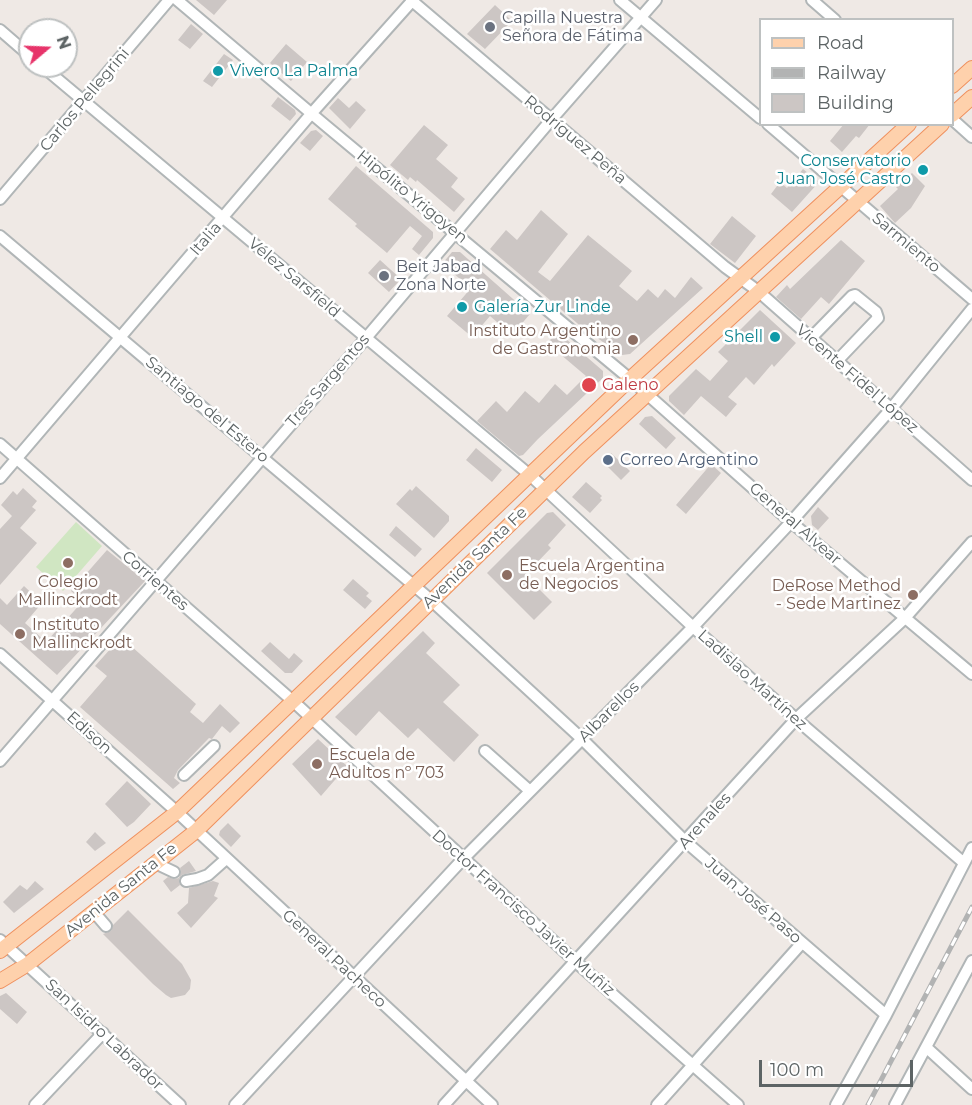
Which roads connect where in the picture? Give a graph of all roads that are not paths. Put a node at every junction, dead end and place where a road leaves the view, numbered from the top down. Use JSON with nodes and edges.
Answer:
{"nodes":[{"id":1,"x":169,"y":0,"type":"edge"},
{"id":2,"x":177,"y":0,"type":"edge"},
{"id":3,"x":412,"y":0,"type":"edge"},
{"id":4,"x":620,"y":0,"type":"edge"},
{"id":5,"x":656,"y":0,"type":"edge"},
{"id":6,"x":812,"y":0,"type":"edge"},
{"id":7,"x":641,"y":18,"type":"junction"},
{"id":8,"x":833,"y":18,"type":"edge"},
{"id":9,"x":0,"y":30,"type":"edge"},
{"id":10,"x":18,"y":46,"type":"edge"},
{"id":11,"x":972,"y":68,"type":"edge"},
{"id":12,"x":56,"y":78,"type":"edge"},
{"id":13,"x":954,"y":84,"type":"edge"},
{"id":14,"x":972,"y":97,"type":"edge"},
{"id":15,"x":83,"y":102,"type":"junction"},
{"id":16,"x":311,"y":114,"type":"junction"},
{"id":17,"x":954,"y":115,"type":"edge"},
{"id":18,"x":759,"y":117,"type":"edge"},
{"id":19,"x":954,"y":119,"type":"edge"},
{"id":20,"x":551,"y":120,"type":"junction"},
{"id":21,"x":770,"y":126,"type":"edge"},
{"id":22,"x":907,"y":126,"type":"edge"},
{"id":23,"x":940,"y":126,"type":"edge"},
{"id":24,"x":972,"y":137,"type":"edge"},
{"id":25,"x":841,"y":186,"type":"junction"},
{"id":26,"x":0,"y":199,"type":"edge"},
{"id":27,"x":858,"y":201,"type":"junction"},
{"id":28,"x":222,"y":219,"type":"junction"},
{"id":29,"x":455,"y":232,"type":"junction"},
{"id":30,"x":0,"y":236,"type":"edge"},
{"id":31,"x":741,"y":280,"type":"junction"},
{"id":32,"x":758,"y":291,"type":"junction"},
{"id":33,"x":972,"y":299,"type":"edge"},
{"id":34,"x":972,"y":309,"type":"edge"},
{"id":35,"x":121,"y":338,"type":"junction"},
{"id":36,"x":366,"y":338,"type":"junction"},
{"id":37,"x":811,"y":338,"type":"junction"},
{"id":38,"x":837,"y":361,"type":"junction"},
{"id":39,"x":630,"y":379,"type":"junction"},
{"id":40,"x":647,"y":394,"type":"junction"},
{"id":41,"x":891,"y":409,"type":"junction"},
{"id":42,"x":0,"y":444,"type":"edge"},
{"id":43,"x":262,"y":457,"type":"junction"},
{"id":44,"x":17,"y":459,"type":"junction"},
{"id":45,"x":531,"y":476,"type":"junction"},
{"id":46,"x":0,"y":478,"type":"edge"},
{"id":47,"x":972,"y":480,"type":"edge"},
{"id":48,"x":546,"y":490,"type":"junction"},
{"id":49,"x":792,"y":522,"type":"junction"},
{"id":50,"x":972,"y":542,"type":"edge"},
{"id":51,"x":155,"y":580,"type":"junction"},
{"id":52,"x":413,"y":586,"type":"junction"},
{"id":53,"x":431,"y":600,"type":"junction"},
{"id":54,"x":905,"y":618,"type":"junction"},
{"id":55,"x":693,"y":627,"type":"junction"},
{"id":56,"x":0,"y":654,"type":"edge"},
{"id":57,"x":972,"y":674,"type":"edge"},
{"id":58,"x":52,"y":701,"type":"junction"},
{"id":59,"x":294,"y":702,"type":"junction"},
{"id":60,"x":311,"y":718,"type":"junction"},
{"id":61,"x":796,"y":719,"type":"junction"},
{"id":62,"x":582,"y":739,"type":"junction"},
{"id":63,"x":214,"y":746,"type":"dead end"},
{"id":64,"x":485,"y":751,"type":"dead end"},
{"id":65,"x":0,"y":761,"type":"edge"},
{"id":66,"x":184,"y":775,"type":"dead end"},
{"id":67,"x":530,"y":791,"type":"junction"},
{"id":68,"x":177,"y":812,"type":"junction"},
{"id":69,"x":195,"y":831,"type":"junction"},
{"id":70,"x":686,"y":842,"type":"junction"},
{"id":71,"x":972,"y":848,"type":"edge"},
{"id":72,"x":226,"y":859,"type":"junction"},
{"id":73,"x":463,"y":859,"type":"junction"},
{"id":74,"x":964,"y":862,"type":"junction"},
{"id":75,"x":155,"y":863,"type":"junction"},
{"id":76,"x":174,"y":872,"type":"dead end"},
{"id":77,"x":186,"y":881,"type":"dead end"},
{"id":78,"x":94,"y":912,"type":"junction"},
{"id":79,"x":106,"y":926,"type":"dead end"},
{"id":80,"x":801,"y":944,"type":"junction"},
{"id":81,"x":3,"y":946,"type":"edge"},
{"id":82,"x":972,"y":961,"type":"edge"},
{"id":83,"x":576,"y":962,"type":"junction"},
{"id":84,"x":28,"y":964,"type":"junction"},
{"id":85,"x":353,"y":976,"type":"junction"},
{"id":86,"x":0,"y":981,"type":"edge"},
{"id":87,"x":886,"y":1015,"type":"junction"},
{"id":88,"x":103,"y":1033,"type":"junction"},
{"id":89,"x":927,"y":1048,"type":"junction"},
{"id":90,"x":693,"y":1065,"type":"junction"},
{"id":91,"x":466,"y":1081,"type":"junction"},
{"id":92,"x":972,"y":1089,"type":"edge"},
{"id":93,"x":35,"y":1105,"type":"edge"},
{"id":94,"x":180,"y":1105,"type":"edge"},
{"id":95,"x":236,"y":1105,"type":"edge"},
{"id":96,"x":444,"y":1105,"type":"edge"},
{"id":97,"x":492,"y":1105,"type":"edge"},
{"id":98,"x":657,"y":1105,"type":"edge"},
{"id":99,"x":738,"y":1105,"type":"edge"},
{"id":100,"x":836,"y":1105,"type":"edge"},
{"id":101,"x":895,"y":1105,"type":"edge"}],
"edges":[{"from":1,"to":15,"type":"street","name":"Carlos Pellegrini"},
{"from":2,"to":16,"type":"street","name":"Hipólito Yrigoyen"},
{"from":3,"to":16,"type":"street","name":"Italia"},
{"from":3,"to":20,"type":"street","name":"Rodríguez Peña"},
{"from":4,"to":7,"type":"street"},
{"from":5,"to":7,"type":"street","name":"Tres Sargentos"},
{"from":6,"to":8,"type":"street"},
{"from":7,"to":18,"type":"street"},
{"from":7,"to":20,"type":"street","name":"Tres Sargentos"},
{"from":9,"to":10,"type":"street"},
{"from":11,"to":13,"type":"main road"},
{"from":12,"to":15,"type":"street","name":"Vélez Sarsfield"},
{"from":14,"to":17,"type":"main road"},
{"from":15,"to":26,"type":"street","name":"Carlos Pellegrini"},
{"from":15,"to":28,"type":"street","name":"Vélez Sarsfield"},
{"from":16,"to":28,"type":"street","name":"Italia"},
{"from":16,"to":29,"type":"street","name":"Hipólito Yrigoyen"},
{"from":19,"to":24,"type":"street"},
{"from":20,"to":29,"type":"street","name":"Tres Sargentos"},
{"from":20,"to":31,"type":"street","name":"Rodríguez Peña"},
{"from":21,"to":25,"type":"street","name":"Sarmiento"},
{"from":22,"to":25,"type":"main road","name":"Avenida Santa Fe"},
{"from":23,"to":27,"type":"main road","name":"Avenida Santa Fe"},
{"from":25,"to":27,"type":"street","name":"Sarmiento"},
{"from":25,"to":31,"type":"main road","name":"Avenida Santa Fe"},
{"from":27,"to":32,"type":"main road","name":"Avenida Santa Fe"},
{"from":27,"to":33,"type":"street","name":"Sarmiento"},
{"from":28,"to":35,"type":"street","name":"Italia"},
{"from":28,"to":36,"type":"street","name":"Vélez Sarsfield"},
{"from":29,"to":36,"type":"street","name":"Tres Sargentos"},
{"from":29,"to":39,"type":"street","name":"Hipólito Yrigoyen"},
{"from":30,"to":35,"type":"street","name":"Santiago del Estero"},
{"from":31,"to":32,"type":"street","name":"Vicente Fidel López"},
{"from":31,"to":39,"type":"main road","name":"Avenida Santa Fe"},
{"from":32,"to":37,"type":"street","name":"Vicente Fidel López"},
{"from":32,"to":40,"type":"main road","name":"Avenida Santa Fe"},
{"from":34,"to":41,"type":"street","name":"Albarellos"},
{"from":35,"to":43,"type":"street","name":"Santiago del Estero"},
{"from":35,"to":44,"type":"street","name":"Italia"},
{"from":36,"to":43,"type":"street","name":"Tres Sargentos"},
{"from":36,"to":45,"type":"street","name":"Vélez Sarsfield"},
{"from":37,"to":38,"type":"street","name":"Vicente Fidel López"},
{"from":37,"to":38,"type":"street"},
{"from":38,"to":41,"type":"street","name":"Vicente Fidel López"},
{"from":39,"to":40,"type":"street","name":"Hipólito Yrigoyen"},
{"from":39,"to":45,"type":"main road","name":"Avenida Santa Fe"},
{"from":40,"to":48,"type":"main road","name":"Avenida Santa Fe"},
{"from":40,"to":49,"type":"street","name":"General Alvear"},
{"from":41,"to":47,"type":"street","name":"Vicente Fidel López"},
{"from":41,"to":49,"type":"street","name":"Albarellos"},
{"from":42,"to":44,"type":"street","name":"Corrientes"},
{"from":43,"to":51,"type":"street","name":"Tres Sargentos"},
{"from":43,"to":52,"type":"street","name":"Santiago del Estero"},
{"from":44,"to":46,"type":"street","name":"Italia"},
{"from":44,"to":51,"type":"street","name":"Corrientes"},
{"from":45,"to":48,"type":"street","name":"Vélez Sarsfield"},
{"from":45,"to":52,"type":"main road","name":"Avenida Santa Fe"},
{"from":48,"to":53,"type":"main road","name":"Avenida Santa Fe"},
{"from":48,"to":55,"type":"street","name":"Ladislao Martínez"},
{"from":49,"to":54,"type":"street","name":"General Alvear"},
{"from":49,"to":55,"type":"street","name":"Albarellos"},
{"from":50,"to":54,"type":"street","name":"Arenales"},
{"from":51,"to":58,"type":"street","name":"Tres Sargentos"},
{"from":51,"to":59,"type":"street","name":"Corrientes"},
{"from":52,"to":53,"type":"street","name":"Juan José Paso"},
{"from":52,"to":59,"type":"main road","name":"Avenida Santa Fe"},
{"from":53,"to":60,"type":"main road","name":"Avenida Santa Fe"},
{"from":53,"to":62,"type":"street","name":"Juan José Paso"},
{"from":54,"to":57,"type":"street","name":"General Alvear"},
{"from":54,"to":61,"type":"street","name":"Arenales"},
{"from":55,"to":61,"type":"street","name":"Ladislao Martínez"},
{"from":55,"to":62,"type":"street","name":"Albarellos"},
{"from":56,"to":58,"type":"street","name":"Edison"},
{"from":58,"to":65,"type":"street","name":"Tres Sargentos"},
{"from":58,"to":68,"type":"street","name":"Edison"},
{"from":59,"to":60,"type":"street","name":"Corrientes"},
{"from":59,"to":68,"type":"main road","name":"Avenida Santa Fe"},
{"from":60,"to":69,"type":"main road","name":"Avenida Santa Fe"},
{"from":60,"to":73,"type":"street","name":"Doctor Francisco Javier Muñiz"},
{"from":61,"to":70,"type":"street","name":"Arenales"},
{"from":61,"to":74,"type":"street","name":"Ladislao Martínez"},
{"from":62,"to":67,"type":"street","name":"Albarellos"},
{"from":62,"to":70,"type":"street","name":"Juan José Paso"},
{"from":63,"to":66,"type":"street"},
{"from":64,"to":67,"type":"street"},
{"from":67,"to":73,"type":"street","name":"Albarellos"},
{"from":68,"to":69,"type":"street","name":"General Pacheco"},
{"from":68,"to":81,"type":"main road","name":"Avenida Santa Fe"},
{"from":69,"to":72,"type":"street","name":"General Pacheco"},
{"from":69,"to":75,"type":"main road","name":"Avenida Santa Fe"},
{"from":70,"to":80,"type":"street","name":"Juan José Paso"},
{"from":70,"to":83,"type":"street","name":"Arenales"},
{"from":71,"to":74,"type":"street"},
{"from":72,"to":77,"type":"street"},
{"from":72,"to":85,"type":"street","name":"General Pacheco"},
{"from":73,"to":83,"type":"street","name":"Doctor Francisco Javier Muñiz"},
{"from":73,"to":85,"type":"street","name":"Albarellos"},
{"from":74,"to":87,"type":"street"},
{"from":75,"to":76,"type":"street"},
{"from":75,"to":78,"type":"main road","name":"Avenida Santa Fe"},
{"from":78,"to":79,"type":"street"},
{"from":78,"to":84,"type":"main road","name":"Avenida Santa Fe"},
{"from":80,"to":87,"type":"street","name":"Juan José Paso"},
{"from":80,"to":90,"type":"street"},
{"from":81,"to":84,"type":"street","name":"San Isidro Labrador"},
{"from":82,"to":89,"type":"street"},
{"from":83,"to":90,"type":"street","name":"Doctor Francisco Javier Muñiz"},
{"from":83,"to":91,"type":"street","name":"Arenales"},
{"from":84,"to":86,"type":"main road","name":"Avenida Santa Fe"},
{"from":84,"to":88,"type":"street","name":"San Isidro Labrador"},
{"from":85,"to":91,"type":"street","name":"General Pacheco"},
{"from":85,"to":95,"type":"street","name":"Albarellos"},
{"from":87,"to":100,"type":"street"},
{"from":88,"to":93,"type":"street"},
{"from":88,"to":94,"type":"street","name":"San Isidro Labrador"},
{"from":89,"to":92,"type":"street"},
{"from":89,"to":101,"type":"street"},
{"from":90,"to":98,"type":"street"},
{"from":90,"to":99,"type":"street","name":"Doctor Francisco Javier Muñiz"},
{"from":91,"to":96,"type":"street","name":"Arenales"},
{"from":91,"to":97,"type":"street","name":"General Pacheco"}]}
